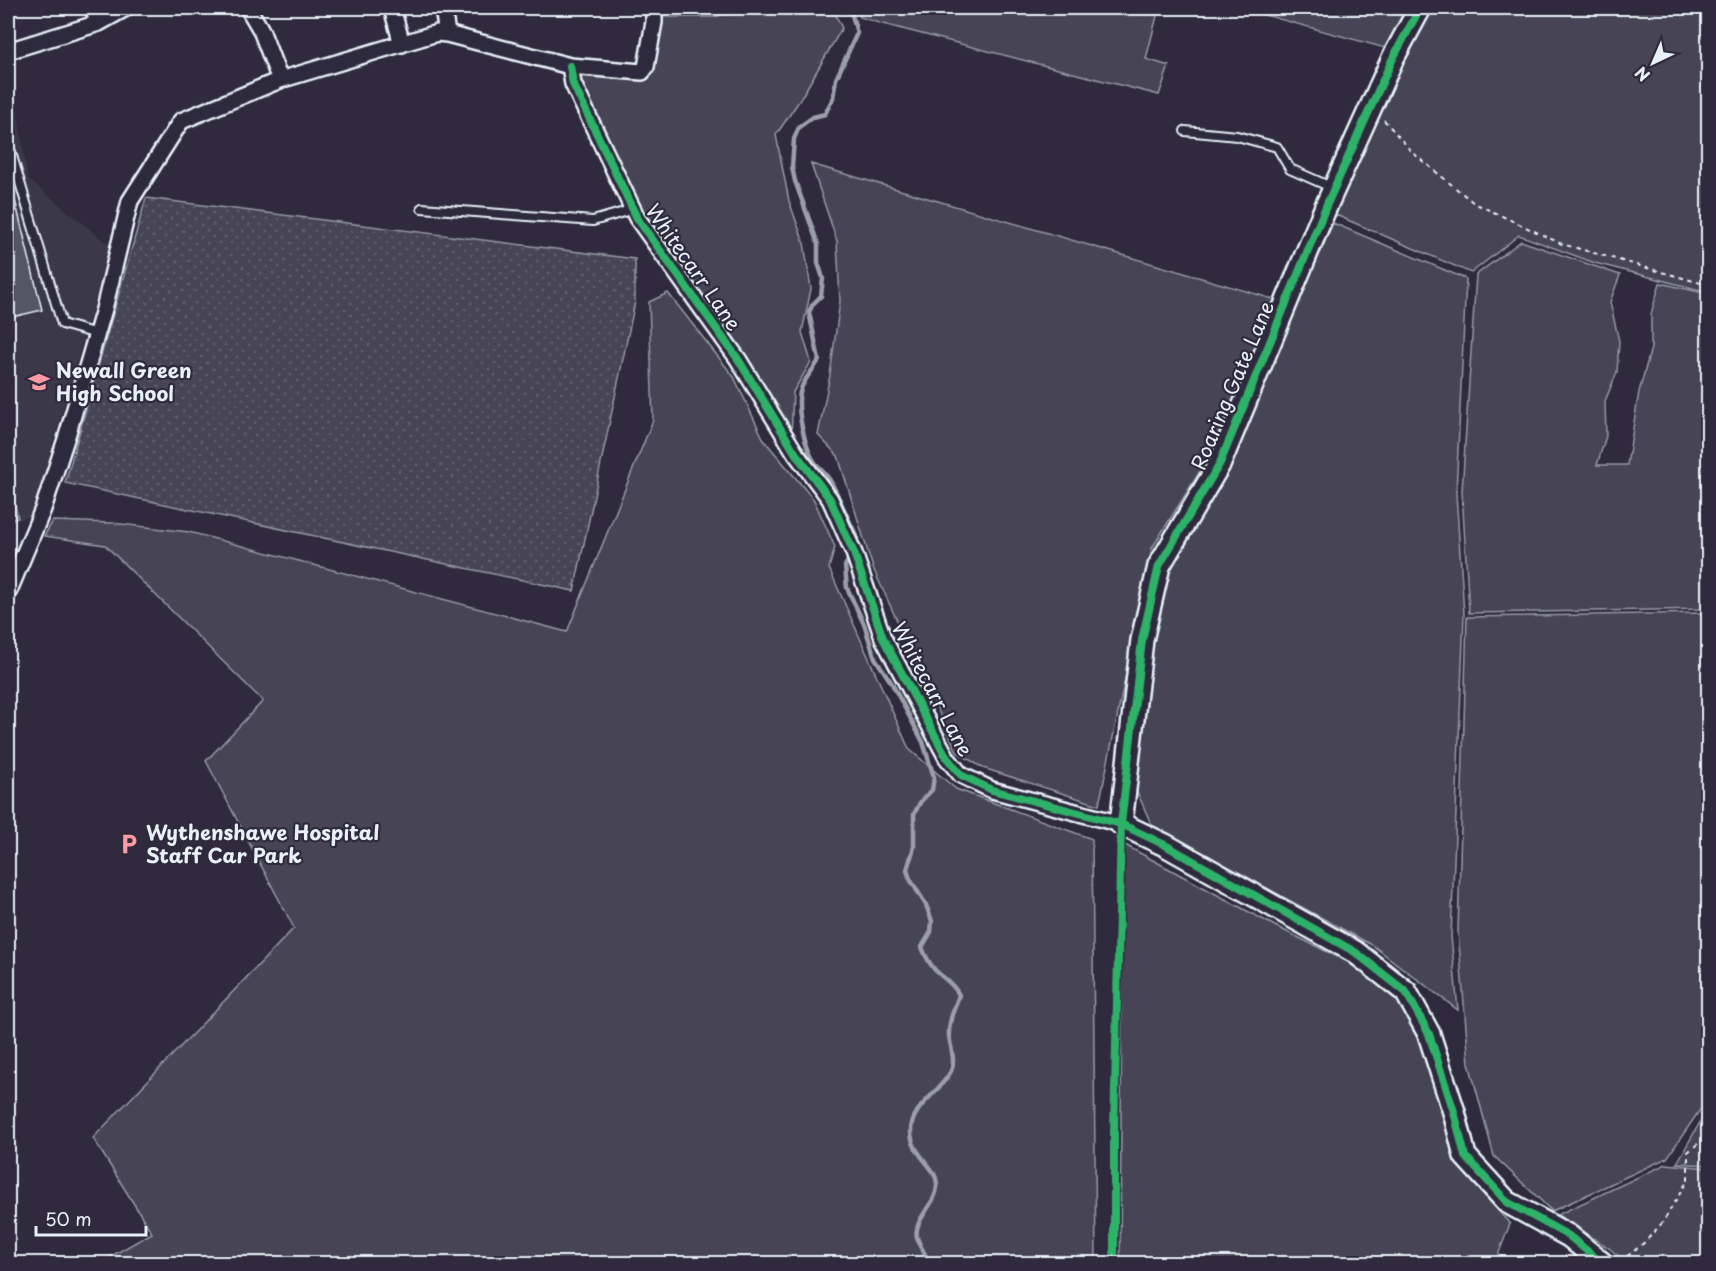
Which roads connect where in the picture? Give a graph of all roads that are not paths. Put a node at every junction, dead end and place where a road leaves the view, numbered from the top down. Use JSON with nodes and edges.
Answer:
{"nodes":[{"id":1,"x":93,"y":8,"type":"edge"},
{"id":2,"x":126,"y":8,"type":"edge"},
{"id":3,"x":248,"y":8,"type":"edge"},
{"id":4,"x":392,"y":8,"type":"edge"},
{"id":5,"x":443,"y":8,"type":"edge"},
{"id":6,"x":654,"y":8,"type":"edge"},
{"id":7,"x":1420,"y":8,"type":"edge"},
{"id":8,"x":99,"y":24,"type":"junction"},
{"id":9,"x":447,"y":34,"type":"junction"},
{"id":10,"x":402,"y":44,"type":"junction"},
{"id":11,"x":8,"y":51,"type":"edge"},
{"id":12,"x":570,"y":66,"type":"junction"},
{"id":13,"x":280,"y":80,"type":"junction"},
{"id":14,"x":1185,"y":131,"type":"dead end"},
{"id":15,"x":10,"y":149,"type":"dead end"},
{"id":16,"x":1334,"y":189,"type":"junction"},
{"id":17,"x":631,"y":206,"type":"junction"},
{"id":18,"x":422,"y":208,"type":"dead end"},
{"id":19,"x":96,"y":334,"type":"junction"},
{"id":20,"x":8,"y":593,"type":"edge"},
{"id":21,"x":1120,"y":824,"type":"junction"},
{"id":22,"x":1603,"y":1263,"type":"edge"}],
"edges":[{"from":1,"to":8,"type":"street"},
{"from":2,"to":8,"type":"street"},
{"from":3,"to":13,"type":"street"},
{"from":4,"to":10,"type":"street"},
{"from":5,"to":9,"type":"street"},
{"from":6,"to":12,"type":"street"},
{"from":7,"to":16,"type":"street","name":"Roaring Gate Lane"},
{"from":8,"to":11,"type":"street"},
{"from":9,"to":10,"type":"street"},
{"from":9,"to":12,"type":"street"},
{"from":10,"to":13,"type":"street"},
{"from":12,"to":17,"type":"street","name":"Whitecarr Lane"},
{"from":13,"to":19,"type":"street"},
{"from":14,"to":16,"type":"lane"},
{"from":15,"to":19,"type":"lane"},
{"from":16,"to":21,"type":"street","name":"Roaring Gate Lane"},
{"from":17,"to":18,"type":"lane"},
{"from":17,"to":21,"type":"street","name":"Whitecarr Lane"},
{"from":19,"to":20,"type":"street"},
{"from":21,"to":22,"type":"street","name":"Whitecarr Lane"}]}
